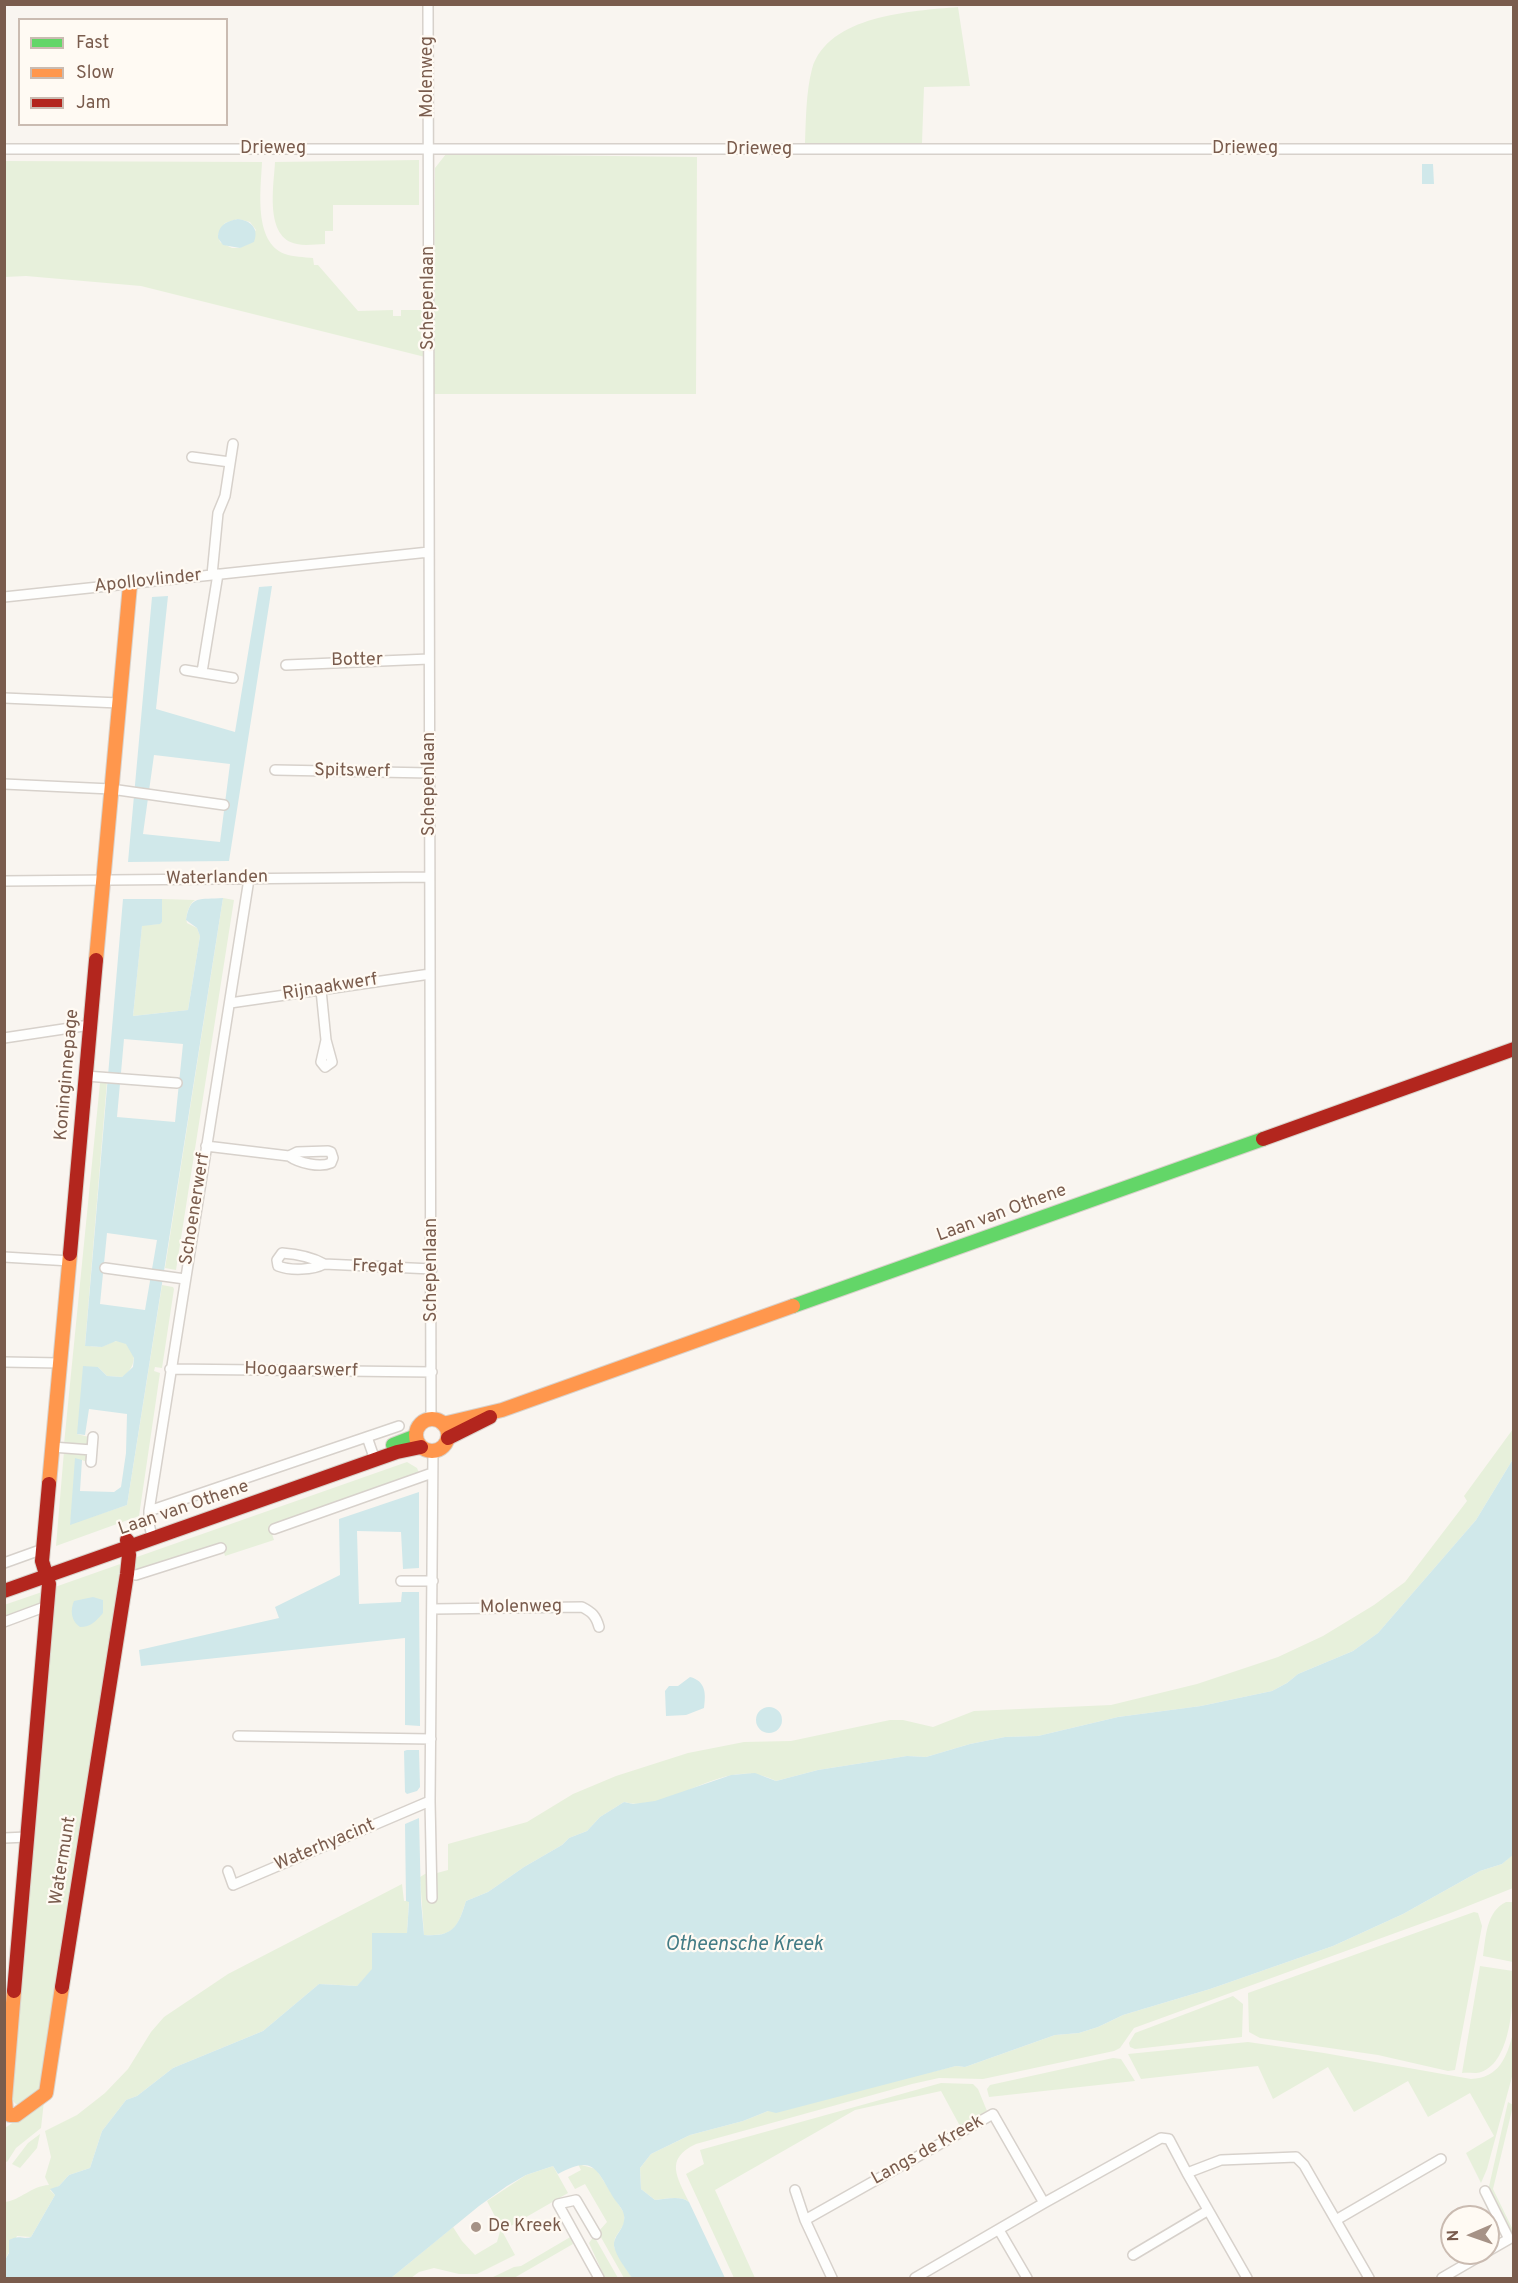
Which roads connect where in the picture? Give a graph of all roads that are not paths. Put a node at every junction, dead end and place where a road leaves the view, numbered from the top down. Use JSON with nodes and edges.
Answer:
{"nodes":[{"id":1,"x":428,"y":4,"type":"edge"},
{"id":2,"x":4,"y":148,"type":"edge"},
{"id":3,"x":428,"y":149,"type":"junction"},
{"id":4,"x":1514,"y":149,"type":"edge"},
{"id":5,"x":233,"y":444,"type":"dead end"},
{"id":6,"x":192,"y":457,"type":"dead end"},
{"id":7,"x":230,"y":462,"type":"junction"},
{"id":8,"x":429,"y":552,"type":"junction"},
{"id":9,"x":215,"y":575,"type":"junction"},
{"id":10,"x":130,"y":585,"type":"junction"},
{"id":11,"x":4,"y":597,"type":"edge"},
{"id":12,"x":429,"y":659,"type":"junction"},
{"id":13,"x":286,"y":664,"type":"dead end"},
{"id":14,"x":185,"y":670,"type":"dead end"},
{"id":15,"x":202,"y":672,"type":"junction"},
{"id":16,"x":233,"y":678,"type":"dead end"},
{"id":17,"x":4,"y":698,"type":"edge"},
{"id":18,"x":119,"y":703,"type":"junction"},
{"id":19,"x":275,"y":770,"type":"dead end"},
{"id":20,"x":430,"y":772,"type":"junction"},
{"id":21,"x":4,"y":784,"type":"edge"},
{"id":22,"x":111,"y":789,"type":"junction"},
{"id":23,"x":224,"y":805,"type":"dead end"},
{"id":24,"x":429,"y":877,"type":"junction"},
{"id":25,"x":249,"y":879,"type":"junction"},
{"id":26,"x":103,"y":880,"type":"junction"},
{"id":27,"x":4,"y":881,"type":"edge"},
{"id":28,"x":430,"y":974,"type":"junction"},
{"id":29,"x":321,"y":990,"type":"junction"},
{"id":30,"x":230,"y":1003,"type":"junction"},
{"id":31,"x":90,"y":1025,"type":"junction"},
{"id":32,"x":4,"y":1038,"type":"edge"},
{"id":33,"x":326,"y":1040,"type":"dead end"},
{"id":34,"x":1514,"y":1049,"type":"edge"},
{"id":35,"x":86,"y":1076,"type":"junction"},
{"id":36,"x":177,"y":1083,"type":"dead end"},
{"id":37,"x":206,"y":1146,"type":"junction"},
{"id":38,"x":289,"y":1156,"type":"dead end"},
{"id":39,"x":4,"y":1257,"type":"edge"},
{"id":40,"x":70,"y":1261,"type":"junction"},
{"id":41,"x":324,"y":1264,"type":"dead end"},
{"id":42,"x":105,"y":1269,"type":"dead end"},
{"id":43,"x":432,"y":1269,"type":"junction"},
{"id":44,"x":185,"y":1279,"type":"junction"},
{"id":45,"x":4,"y":1362,"type":"edge"},
{"id":46,"x":60,"y":1363,"type":"junction"},
{"id":47,"x":170,"y":1369,"type":"junction"},
{"id":48,"x":432,"y":1372,"type":"junction"},
{"id":49,"x":502,"y":1410,"type":"junction"},
{"id":50,"x":437,"y":1422,"type":"junction"},
{"id":51,"x":399,"y":1426,"type":"dead end"},
{"id":52,"x":93,"y":1437,"type":"dead end"},
{"id":53,"x":367,"y":1437,"type":"junction"},
{"id":54,"x":448,"y":1438,"type":"junction"},
{"id":55,"x":423,"y":1445,"type":"junction"},
{"id":56,"x":52,"y":1447,"type":"junction"},
{"id":57,"x":92,"y":1450,"type":"junction"},
{"id":58,"x":374,"y":1456,"type":"junction"},
{"id":59,"x":91,"y":1462,"type":"dead end"},
{"id":60,"x":432,"y":1473,"type":"junction"},
{"id":61,"x":148,"y":1511,"type":"junction"},
{"id":62,"x":274,"y":1529,"type":"dead end"},
{"id":63,"x":151,"y":1536,"type":"junction"},
{"id":64,"x":128,"y":1544,"type":"junction"},
{"id":65,"x":221,"y":1548,"type":"dead end"},
{"id":66,"x":43,"y":1549,"type":"junction"},
{"id":67,"x":4,"y":1563,"type":"edge"},
{"id":68,"x":46,"y":1573,"type":"junction"},
{"id":69,"x":127,"y":1574,"type":"junction"},
{"id":70,"x":401,"y":1581,"type":"dead end"},
{"id":71,"x":433,"y":1581,"type":"junction"},
{"id":72,"x":4,"y":1583,"type":"edge"},
{"id":73,"x":4,"y":1592,"type":"edge"},
{"id":74,"x":47,"y":1606,"type":"junction"},
{"id":75,"x":433,"y":1609,"type":"junction"},
{"id":76,"x":4,"y":1622,"type":"edge"},
{"id":77,"x":599,"y":1627,"type":"dead end"},
{"id":78,"x":238,"y":1736,"type":"dead end"},
{"id":79,"x":431,"y":1739,"type":"junction"},
{"id":80,"x":430,"y":1801,"type":"junction"},
{"id":81,"x":27,"y":1837,"type":"junction"},
{"id":82,"x":4,"y":1838,"type":"edge"},
{"id":83,"x":228,"y":1871,"type":"dead end"},
{"id":84,"x":432,"y":1898,"type":"dead end"},
{"id":85,"x":10,"y":2002,"type":"edge"},
{"id":86,"x":5,"y":2099,"type":"edge"},
{"id":87,"x":1441,"y":2159,"type":"dead end"},
{"id":88,"x":1187,"y":2173,"type":"junction"},
{"id":89,"x":795,"y":2190,"type":"dead end"},
{"id":90,"x":1485,"y":2191,"type":"dead end"},
{"id":91,"x":1044,"y":2203,"type":"junction"},
{"id":92,"x":1492,"y":2205,"type":"edge"},
{"id":93,"x":1207,"y":2211,"type":"junction"},
{"id":94,"x":805,"y":2220,"type":"junction"},
{"id":95,"x":1336,"y":2220,"type":"junction"},
{"id":96,"x":1500,"y":2221,"type":"edge"},
{"id":97,"x":999,"y":2230,"type":"junction"},
{"id":98,"x":596,"y":2234,"type":"dead end"},
{"id":99,"x":1500,"y":2244,"type":"edge"},
{"id":100,"x":1133,"y":2255,"type":"dead end"},
{"id":101,"x":1464,"y":2265,"type":"edge"},
{"id":102,"x":599,"y":2278,"type":"edge"},
{"id":103,"x":832,"y":2278,"type":"edge"},
{"id":104,"x":915,"y":2278,"type":"edge"},
{"id":105,"x":1027,"y":2278,"type":"edge"},
{"id":106,"x":1247,"y":2278,"type":"edge"},
{"id":107,"x":1369,"y":2278,"type":"edge"},
{"id":108,"x":1442,"y":2278,"type":"edge"}],
"edges":[{"from":1,"to":3,"type":"street","name":"Molenweg"},
{"from":2,"to":3,"type":"street","name":"Drieweg"},
{"from":3,"to":4,"type":"street","name":"Drieweg"},
{"from":3,"to":8,"type":"street","name":"Schepenlaan"},
{"from":5,"to":7,"type":"street"},
{"from":6,"to":7,"type":"street"},
{"from":7,"to":9,"type":"street"},
{"from":8,"to":9,"type":"street","name":"Apollovlinder"},
{"from":8,"to":12,"type":"street","name":"Schepenlaan"},
{"from":9,"to":10,"type":"street","name":"Apollovlinder"},
{"from":9,"to":15,"type":"street"},
{"from":10,"to":11,"type":"street","name":"Apollovlinder"},
{"from":10,"to":18,"type":"street","name":"Koninginnepage"},
{"from":12,"to":13,"type":"street","name":"Botter"},
{"from":12,"to":20,"type":"street","name":"Schepenlaan"},
{"from":14,"to":15,"type":"street"},
{"from":15,"to":16,"type":"street"},
{"from":17,"to":18,"type":"street"},
{"from":18,"to":22,"type":"street","name":"Koninginnepage"},
{"from":19,"to":20,"type":"street","name":"Spitswerf"},
{"from":20,"to":24,"type":"street","name":"Schepenlaan"},
{"from":21,"to":22,"type":"street"},
{"from":22,"to":23,"type":"street"},
{"from":22,"to":26,"type":"street","name":"Koninginnepage"},
{"from":24,"to":25,"type":"street","name":"Waterlanden"},
{"from":24,"to":28,"type":"street","name":"Schepenlaan"},
{"from":25,"to":26,"type":"street","name":"Waterlanden"},
{"from":25,"to":30,"type":"street","name":"Schoenerwerf"},
{"from":26,"to":27,"type":"street","name":"Waterlanden"},
{"from":26,"to":31,"type":"street","name":"Koninginnepage"},
{"from":28,"to":29,"type":"street","name":"Rijnaakwerf"},
{"from":28,"to":43,"type":"street","name":"Schepenlaan"},
{"from":29,"to":30,"type":"street","name":"Rijnaakwerf"},
{"from":29,"to":33,"type":"street"},
{"from":30,"to":37,"type":"street","name":"Schoenerwerf"},
{"from":31,"to":32,"type":"street"},
{"from":31,"to":35,"type":"street","name":"Koninginnepage"},
{"from":34,"to":49,"type":"street","name":"Laan van Othene"},
{"from":35,"to":36,"type":"street"},
{"from":35,"to":40,"type":"street","name":"Koninginnepage"},
{"from":37,"to":38,"type":"street"},
{"from":37,"to":44,"type":"street","name":"Schoenerwerf"},
{"from":39,"to":40,"type":"street"},
{"from":40,"to":46,"type":"street","name":"Koninginnepage"},
{"from":41,"to":43,"type":"street","name":"Fregat"},
{"from":42,"to":44,"type":"street"},
{"from":43,"to":48,"type":"street","name":"Schepenlaan"},
{"from":44,"to":47,"type":"street","name":"Schoenerwerf"},
{"from":45,"to":46,"type":"street"},
{"from":46,"to":56,"type":"street","name":"Koninginnepage"},
{"from":47,"to":48,"type":"street","name":"Hoogaarswerf"},
{"from":47,"to":61,"type":"street","name":"Schoenerwerf"},
{"from":48,"to":50,"type":"street","name":"Schepenlaan"},
{"from":49,"to":50,"type":"street","name":"Laan van Othene"},
{"from":49,"to":54,"type":"street","name":"Laan van Othene"},
{"from":50,"to":54,"type":"street"},
{"from":50,"to":55,"type":"street"},
{"from":51,"to":53,"type":"street","name":"Laan van Othene"},
{"from":52,"to":57,"type":"street"},
{"from":53,"to":58,"type":"street"},
{"from":53,"to":61,"type":"street","name":"Laan van Othene"},
{"from":54,"to":55,"type":"street"},
{"from":55,"to":58,"type":"street","name":"Laan van Othene"},
{"from":55,"to":60,"type":"street"},
{"from":56,"to":57,"type":"street"},
{"from":56,"to":66,"type":"street","name":"Koninginnepage"},
{"from":57,"to":59,"type":"street"},
{"from":58,"to":63,"type":"street","name":"Laan van Othene"},
{"from":60,"to":62,"type":"street"},
{"from":60,"to":71,"type":"street"},
{"from":61,"to":63,"type":"street","name":"Schoenerwerf"},
{"from":63,"to":64,"type":"street","name":"Laan van Othene"},
{"from":64,"to":68,"type":"street","name":"Laan van Othene"},
{"from":64,"to":69,"type":"street","name":"Watermunt"},
{"from":65,"to":69,"type":"street"},
{"from":66,"to":67,"type":"street"},
{"from":66,"to":68,"type":"street","name":"Koninginnepage"},
{"from":68,"to":72,"type":"street","name":"Laan van Othene"},
{"from":68,"to":73,"type":"street","name":"Laan van Othene"},
{"from":68,"to":74,"type":"street","name":"Koninginnepage"},
{"from":69,"to":86,"type":"street","name":"Watermunt"},
{"from":70,"to":71,"type":"street"},
{"from":71,"to":75,"type":"street"},
{"from":74,"to":76,"type":"street"},
{"from":74,"to":81,"type":"street","name":"Koninginnepage"},
{"from":75,"to":77,"type":"street","name":"Molenweg"},
{"from":75,"to":79,"type":"street"},
{"from":78,"to":79,"type":"street"},
{"from":79,"to":80,"type":"street"},
{"from":80,"to":83,"type":"street","name":"Waterhyacint"},
{"from":80,"to":84,"type":"street"},
{"from":81,"to":82,"type":"street"},
{"from":81,"to":85,"type":"street","name":"Koninginnepage"},
{"from":85,"to":86,"type":"street","name":"Koninginnepage"},
{"from":87,"to":95,"type":"street"},
{"from":88,"to":91,"type":"street"},
{"from":88,"to":93,"type":"street"},
{"from":88,"to":95,"type":"street"},
{"from":89,"to":94,"type":"street"},
{"from":90,"to":92,"type":"street"},
{"from":91,"to":94,"type":"street","name":"Langs de Kreek"},
{"from":91,"to":97,"type":"street"},
{"from":93,"to":100,"type":"street"},
{"from":93,"to":106,"type":"street"},
{"from":94,"to":103,"type":"street"},
{"from":95,"to":107,"type":"street"},
{"from":96,"to":99,"type":"street"},
{"from":97,"to":104,"type":"street"},
{"from":97,"to":105,"type":"street"},
{"from":98,"to":102,"type":"street"},
{"from":101,"to":108,"type":"street"}]}
